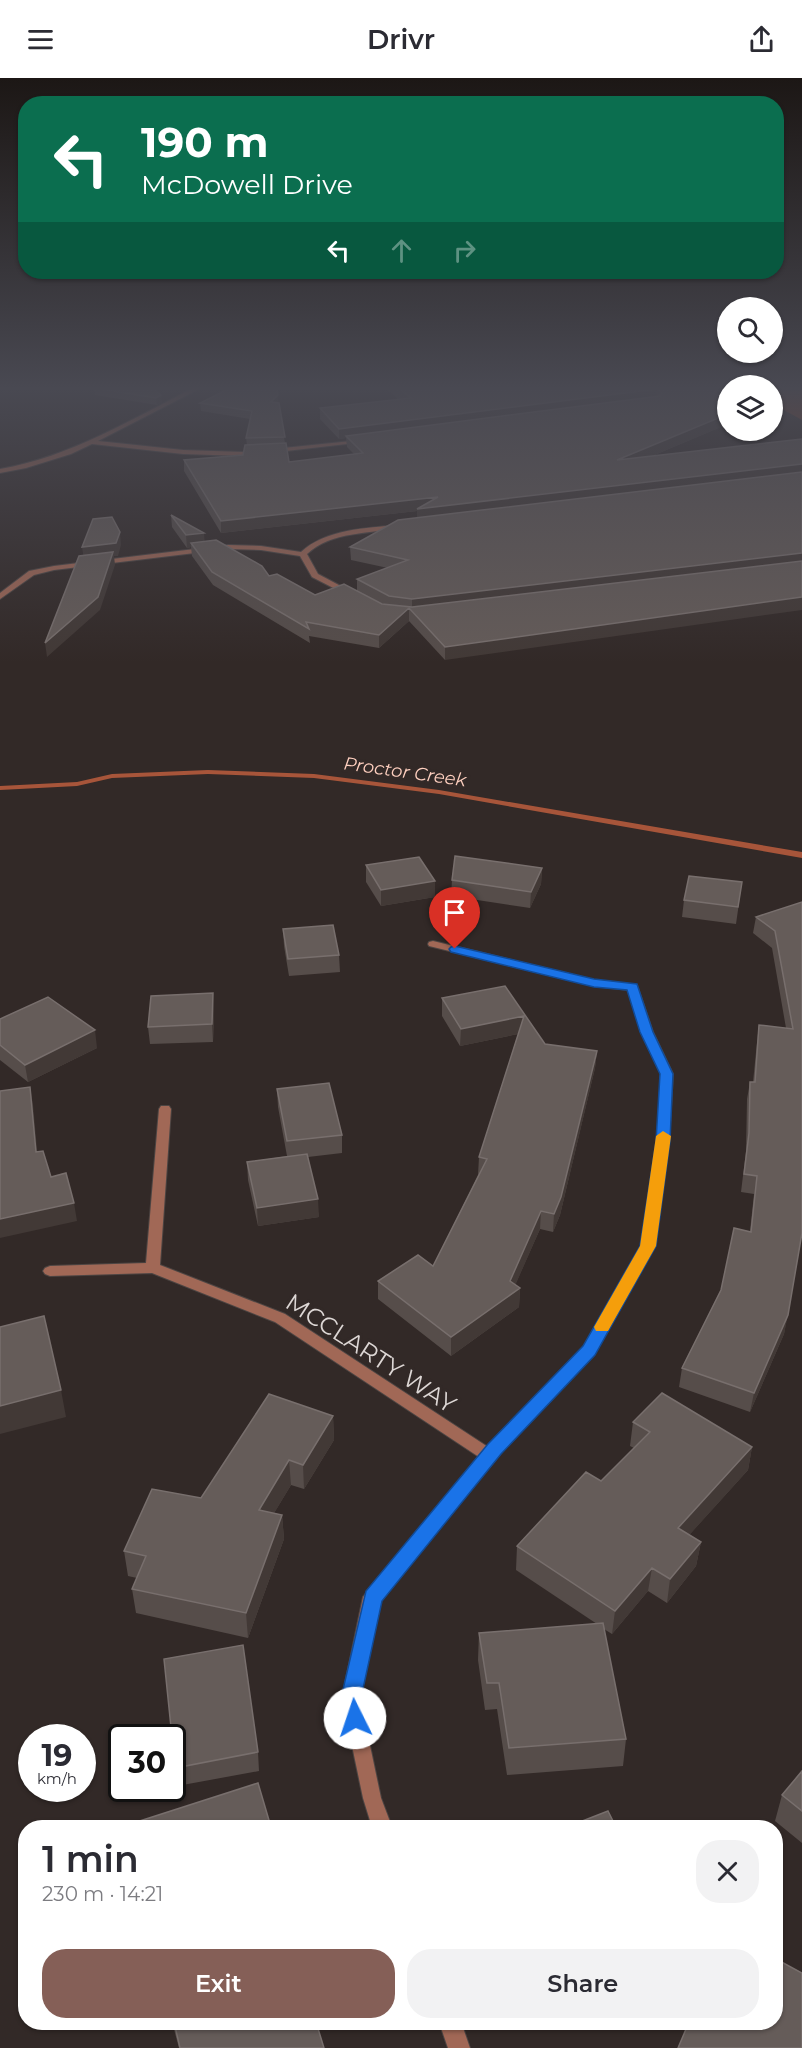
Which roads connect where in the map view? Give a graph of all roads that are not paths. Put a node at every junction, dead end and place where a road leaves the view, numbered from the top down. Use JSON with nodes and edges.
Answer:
{"nodes":[{"id":1,"x":409,"y":525,"type":"edge"},
{"id":2,"x":303,"y":554,"type":"junction"},
{"id":3,"x":0,"y":597,"type":"edge"},
{"id":4,"x":355,"y":597,"type":"edge"},
{"id":5,"x":433,"y":944,"type":"dead end"},
{"id":6,"x":165,"y":1109,"type":"dead end"},
{"id":7,"x":153,"y":1268,"type":"junction"},
{"id":8,"x":50,"y":1271,"type":"dead end"},
{"id":9,"x":489,"y":1456,"type":"junction"},
{"id":10,"x":380,"y":1820,"type":"edge"},
{"id":11,"x":453,"y":2030,"type":"edge"},
{"id":12,"x":459,"y":2048,"type":"edge"}],
"edges":[{"from":1,"to":2,"type":"street"},
{"from":2,"to":3,"type":"street"},
{"from":2,"to":4,"type":"street"},
{"from":5,"to":9,"type":"street"},
{"from":6,"to":7,"type":"street"},
{"from":7,"to":8,"type":"street","name":"MCCLARTY WAY"},
{"from":7,"to":9,"type":"street","name":"MCCLARTY WAY"},
{"from":9,"to":10,"type":"street"},
{"from":11,"to":12,"type":"street"}]}
